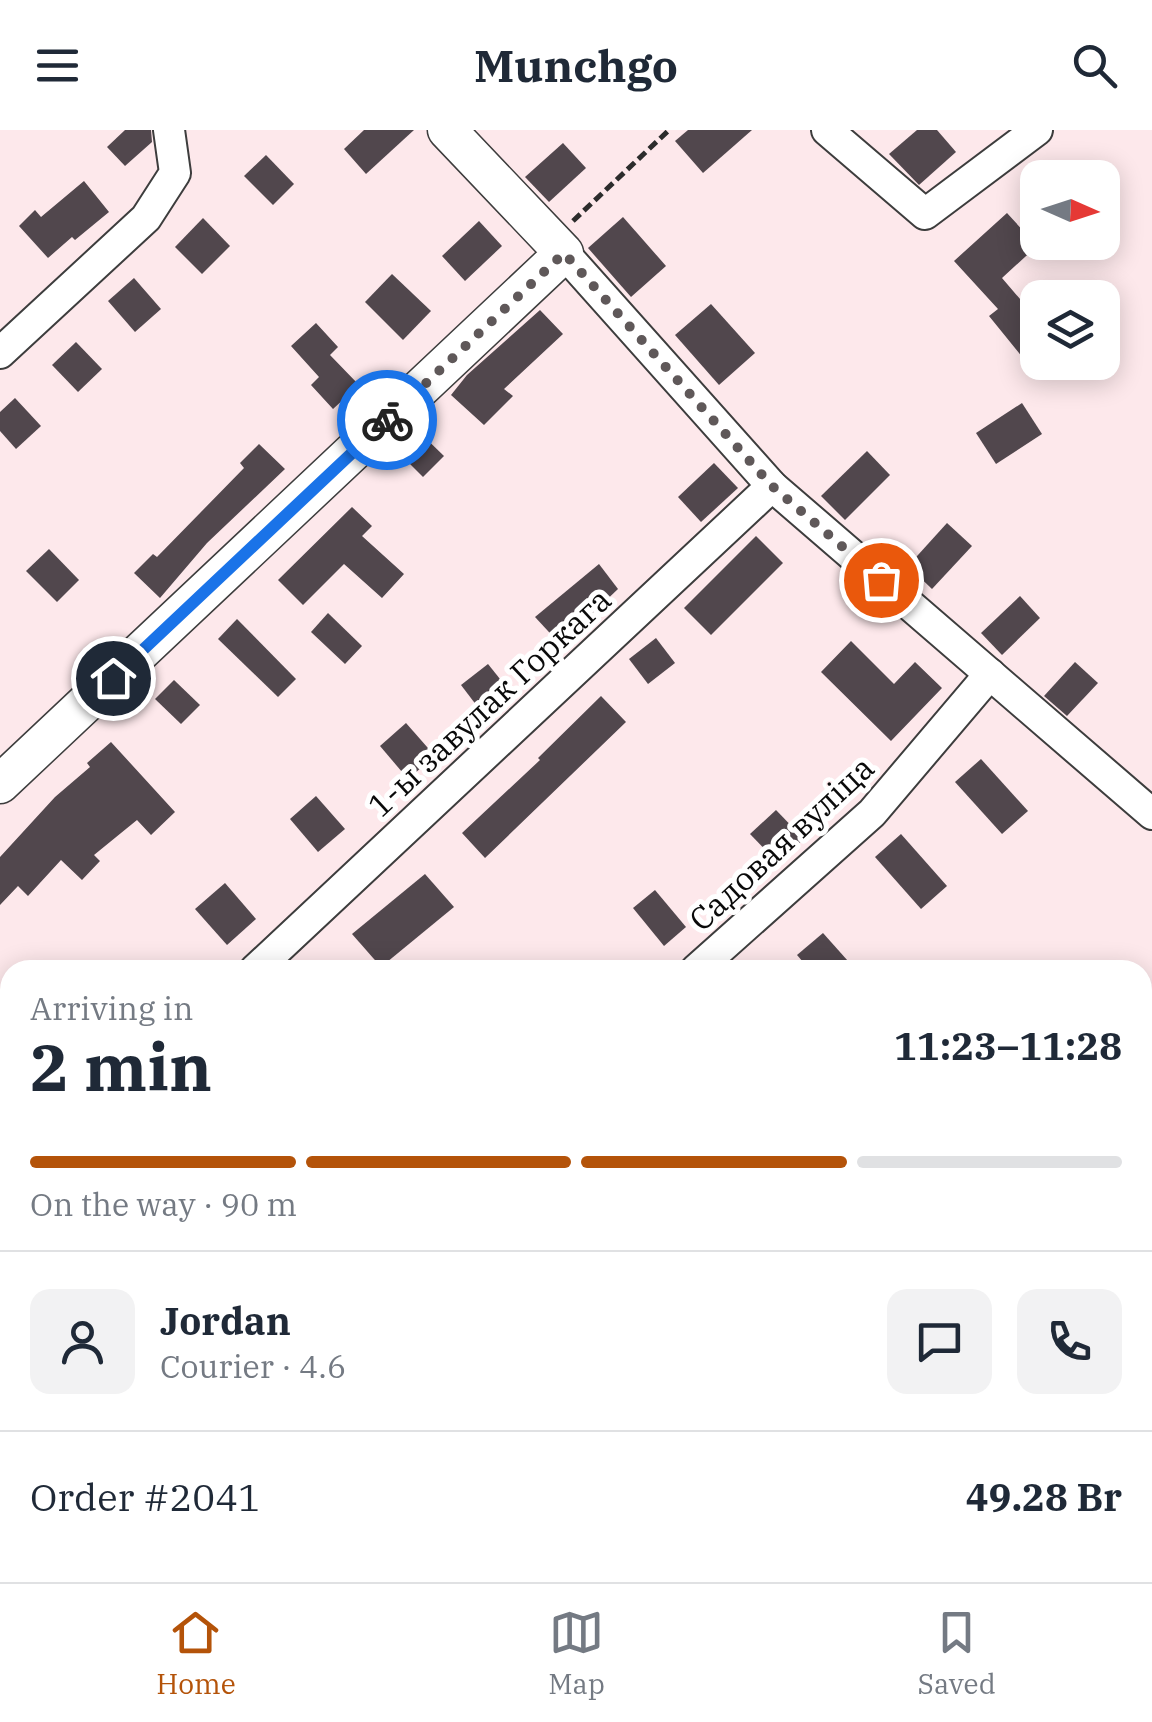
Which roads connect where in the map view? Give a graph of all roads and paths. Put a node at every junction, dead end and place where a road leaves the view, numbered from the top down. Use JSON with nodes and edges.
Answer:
{"nodes":[{"id":1,"x":169,"y":130,"type":"edge"},
{"id":2,"x":447,"y":130,"type":"edge"},
{"id":3,"x":669,"y":130,"type":"edge"},
{"id":4,"x":826,"y":130,"type":"edge"},
{"id":5,"x":1037,"y":130,"type":"edge"},
{"id":6,"x":558,"y":247,"type":"junction"},
{"id":7,"x":0,"y":353,"type":"edge"},
{"id":8,"x":772,"y":486,"type":"junction"},
{"id":9,"x":990,"y":674,"type":"junction"},
{"id":10,"x":0,"y":784,"type":"edge"},
{"id":11,"x":1152,"y":814,"type":"edge"},
{"id":12,"x":266,"y":960,"type":"edge"},
{"id":13,"x":707,"y":960,"type":"edge"}],
"edges":[{"from":1,"to":7,"type":"street"},
{"from":2,"to":6,"type":"street"},
{"from":3,"to":6,"type":"path"},
{"from":4,"to":5,"type":"street"},
{"from":6,"to":8,"type":"street"},
{"from":6,"to":10,"type":"street"},
{"from":8,"to":9,"type":"street"},
{"from":8,"to":12,"type":"street","name":"1-ы завулак Горкага"},
{"from":9,"to":11,"type":"street"},
{"from":9,"to":13,"type":"street","name":"Садовая вуліца"}]}
